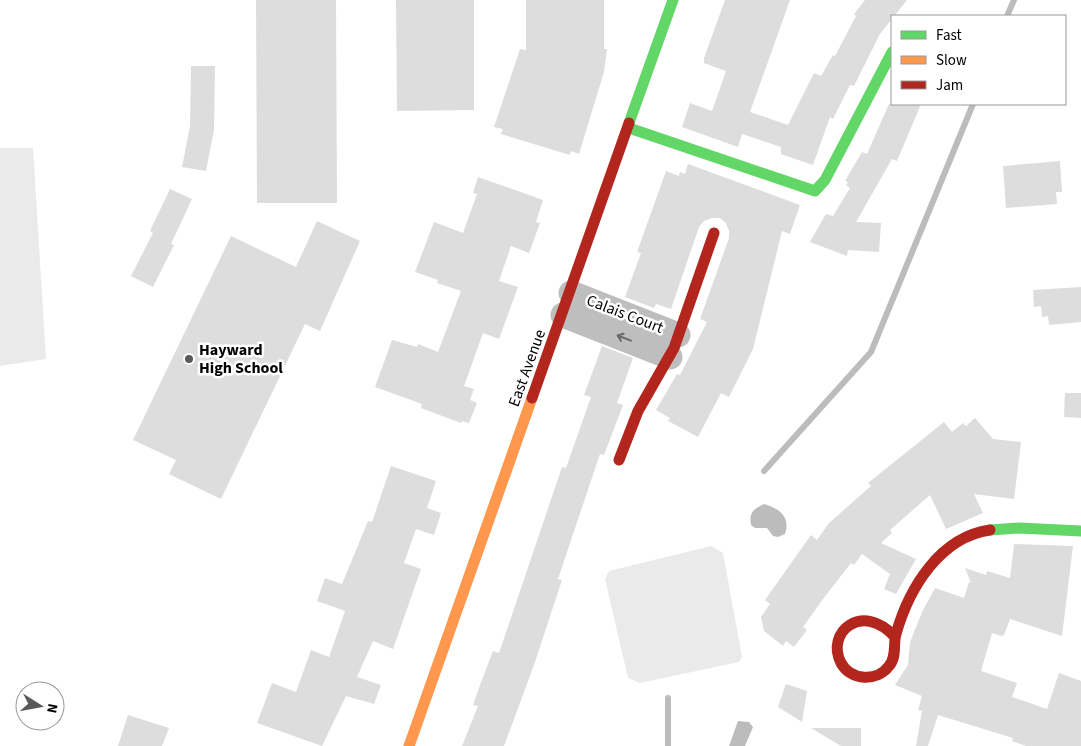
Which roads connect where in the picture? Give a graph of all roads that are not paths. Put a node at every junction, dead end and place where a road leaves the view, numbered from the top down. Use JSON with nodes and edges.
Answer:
{"nodes":[{"id":1,"x":673,"y":0,"type":"edge"},
{"id":2,"x":891,"y":54,"type":"edge"},
{"id":3,"x":629,"y":128,"type":"junction"},
{"id":4,"x":714,"y":233,"type":"dead end"},
{"id":5,"x":567,"y":304,"type":"junction"},
{"id":6,"x":674,"y":346,"type":"junction"},
{"id":7,"x":619,"y":460,"type":"dead end"},
{"id":8,"x":1081,"y":530,"type":"edge"},
{"id":9,"x":895,"y":637,"type":"junction"},
{"id":10,"x":409,"y":746,"type":"edge"}],
"edges":[{"from":1,"to":3,"type":"street","name":"East Avenue"},
{"from":2,"to":3,"type":"street"},
{"from":3,"to":5,"type":"street","name":"East Avenue"},
{"from":4,"to":6,"type":"street","name":"Calais Court"},
{"from":5,"to":6,"type":"street","name":"Calais Court"},
{"from":5,"to":10,"type":"street","name":"East Avenue"},
{"from":6,"to":7,"type":"street","name":"Calais Court"},
{"from":8,"to":9,"type":"street"},
{"from":9,"to":9,"type":"street"}]}
